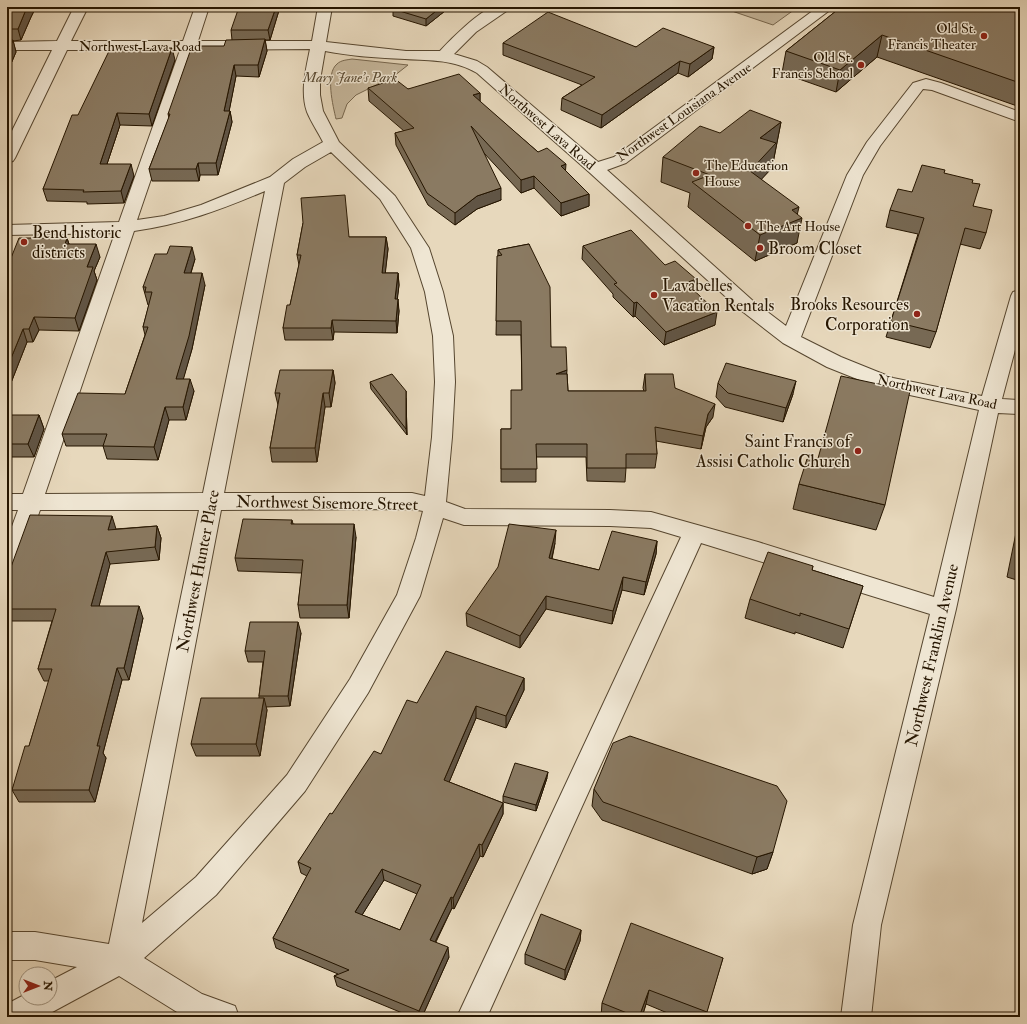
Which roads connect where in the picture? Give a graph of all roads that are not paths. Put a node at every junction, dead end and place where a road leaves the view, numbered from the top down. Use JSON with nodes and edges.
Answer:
{"nodes":[{"id":1,"x":81,"y":7,"type":"edge"},
{"id":2,"x":202,"y":7,"type":"edge"},
{"id":3,"x":325,"y":7,"type":"edge"},
{"id":4,"x":503,"y":7,"type":"edge"},
{"id":5,"x":827,"y":7,"type":"edge"},
{"id":6,"x":7,"y":46,"type":"edge"},
{"id":7,"x":63,"y":46,"type":"junction"},
{"id":8,"x":188,"y":46,"type":"junction"},
{"id":9,"x":318,"y":46,"type":"junction"},
{"id":10,"x":444,"y":56,"type":"junction"},
{"id":11,"x":1020,"y":117,"type":"edge"},
{"id":12,"x":332,"y":144,"type":"junction"},
{"id":13,"x":7,"y":158,"type":"edge"},
{"id":14,"x":595,"y":168,"type":"junction"},
{"id":15,"x":276,"y":181,"type":"junction"},
{"id":16,"x":127,"y":227,"type":"junction"},
{"id":17,"x":7,"y":230,"type":"edge"},
{"id":18,"x":1020,"y":296,"type":"edge"},
{"id":19,"x":790,"y":339,"type":"junction"},
{"id":20,"x":990,"y":405,"type":"junction"},
{"id":21,"x":1020,"y":407,"type":"edge"},
{"id":22,"x":7,"y":502,"type":"edge"},
{"id":23,"x":32,"y":502,"type":"junction"},
{"id":24,"x":212,"y":502,"type":"junction"},
{"id":25,"x":436,"y":506,"type":"junction"},
{"id":26,"x":694,"y":533,"type":"junction"},
{"id":27,"x":7,"y":574,"type":"edge"},
{"id":28,"x":944,"y":609,"type":"junction"},
{"id":29,"x":7,"y":946,"type":"edge"},
{"id":30,"x":120,"y":960,"type":"junction"},
{"id":31,"x":58,"y":993,"type":"edge"},
{"id":32,"x":34,"y":1006,"type":"edge"},
{"id":33,"x":13,"y":1017,"type":"edge"},
{"id":34,"x":224,"y":1017,"type":"edge"},
{"id":35,"x":472,"y":1017,"type":"edge"},
{"id":36,"x":856,"y":1017,"type":"edge"}],
"edges":[{"from":1,"to":7,"type":"street"},
{"from":2,"to":8,"type":"street"},
{"from":3,"to":9,"type":"street"},
{"from":4,"to":10,"type":"street"},
{"from":5,"to":14,"type":"street","name":"Northwest Louisiana Avenue"},
{"from":6,"to":7,"type":"street","name":"Northwest Lava Road"},
{"from":7,"to":8,"type":"street","name":"Northwest Lava Road"},
{"from":7,"to":13,"type":"street"},
{"from":8,"to":9,"type":"street","name":"Northwest Lava Road"},
{"from":8,"to":16,"type":"street"},
{"from":9,"to":10,"type":"street","name":"Northwest Lava Road"},
{"from":9,"to":12,"type":"street"},
{"from":10,"to":14,"type":"street","name":"Northwest Lava Road"},
{"from":11,"to":19,"type":"street"},
{"from":12,"to":15,"type":"street"},
{"from":12,"to":25,"type":"street"},
{"from":14,"to":19,"type":"street","name":"Northwest Lava Road"},
{"from":15,"to":16,"type":"street"},
{"from":15,"to":24,"type":"street","name":"Northwest Hunter Place"},
{"from":16,"to":17,"type":"street"},
{"from":16,"to":23,"type":"street"},
{"from":18,"to":20,"type":"street","name":"Northwest Franklin Avenue"},
{"from":19,"to":20,"type":"street","name":"Northwest Lava Road"},
{"from":20,"to":21,"type":"street","name":"Northwest Lava Road"},
{"from":20,"to":28,"type":"street","name":"Northwest Franklin Avenue"},
{"from":22,"to":23,"type":"street","name":"Northwest Sisemore Street"},
{"from":23,"to":24,"type":"street","name":"Northwest Sisemore Street"},
{"from":23,"to":27,"type":"street"},
{"from":24,"to":25,"type":"street","name":"Northwest Sisemore Street"},
{"from":24,"to":30,"type":"street","name":"Northwest Hunter Place"},
{"from":25,"to":26,"type":"street","name":"Northwest Sisemore Street"},
{"from":25,"to":30,"type":"street"},
{"from":26,"to":28,"type":"street","name":"Northwest Sisemore Street"},
{"from":26,"to":35,"type":"street"},
{"from":28,"to":36,"type":"street","name":"Northwest Franklin Avenue"},
{"from":29,"to":30,"type":"street"},
{"from":30,"to":31,"type":"street"},
{"from":30,"to":34,"type":"street"},
{"from":32,"to":33,"type":"street"}]}
